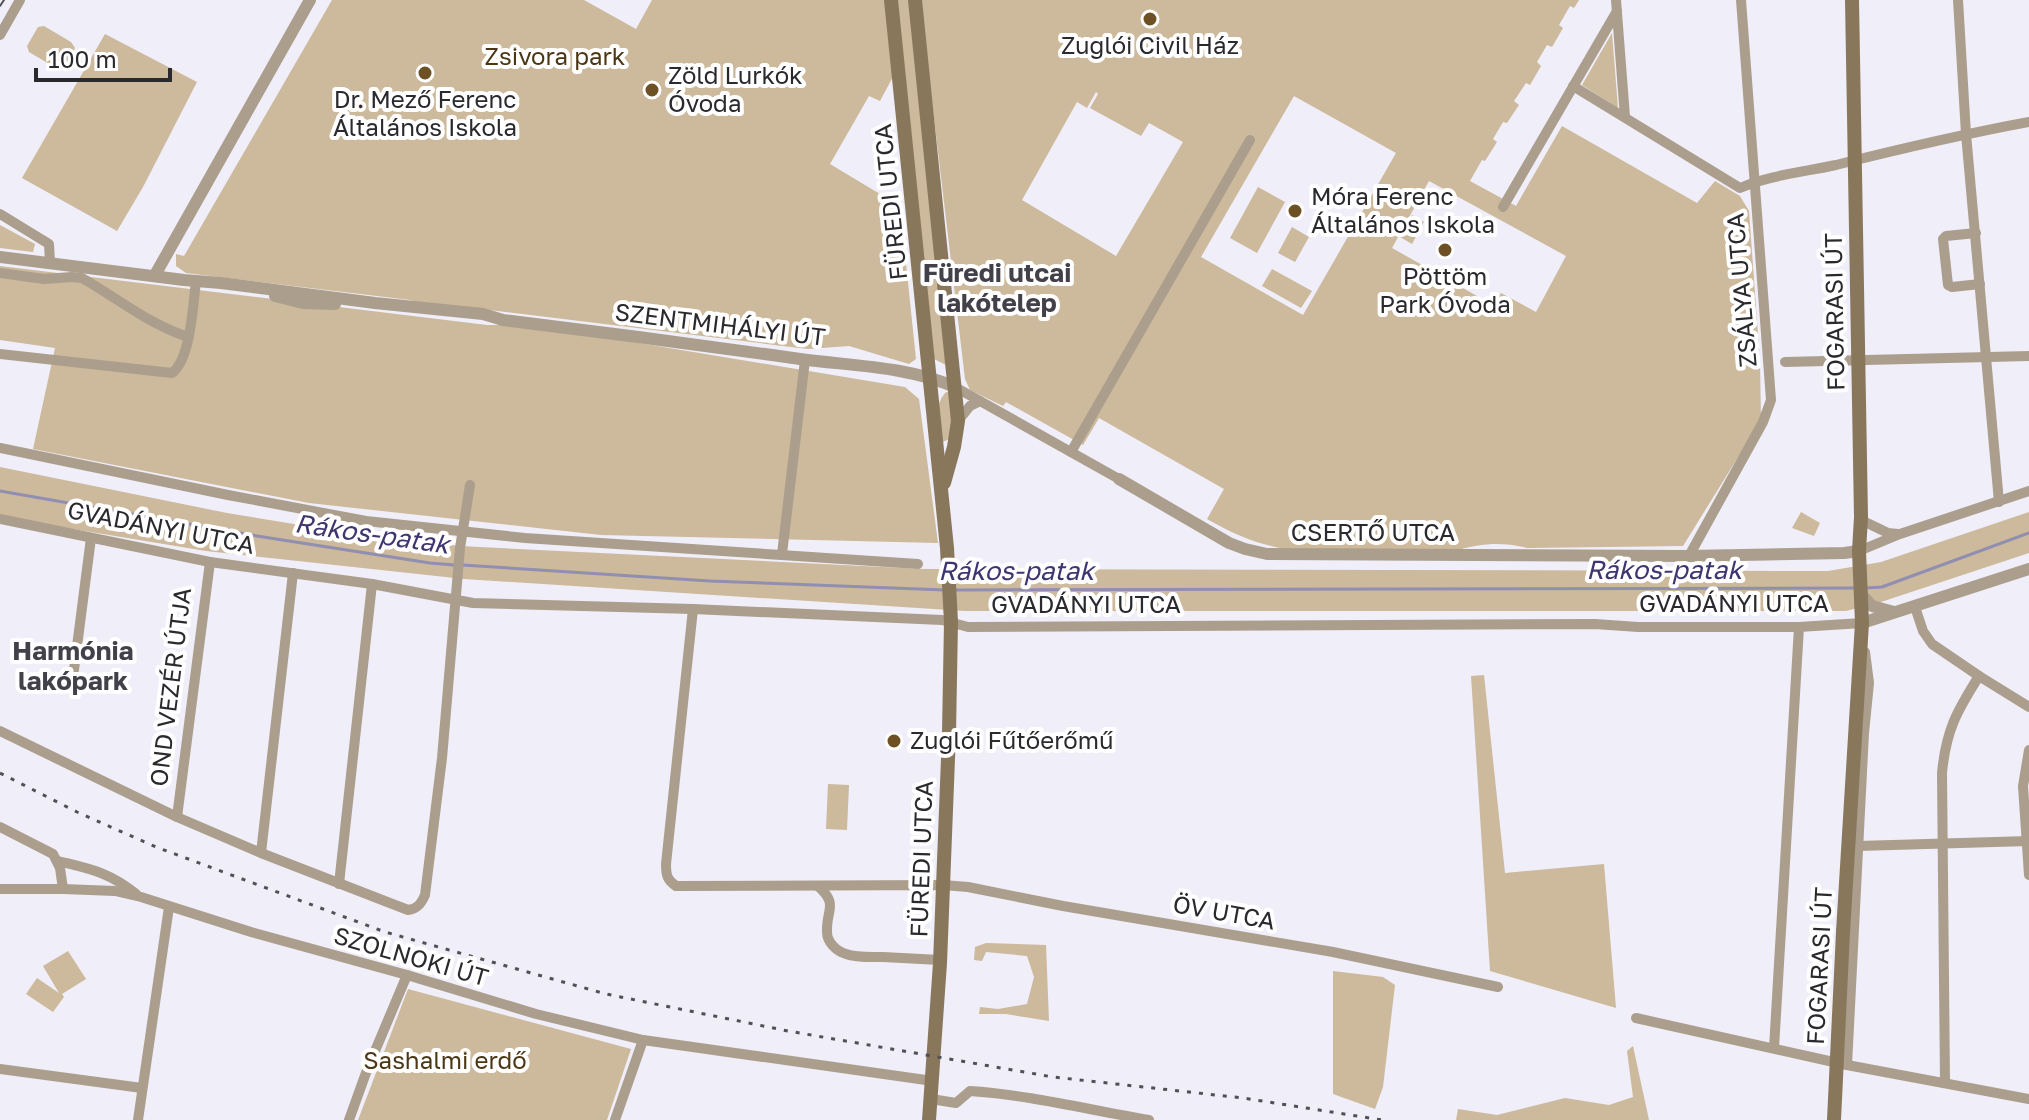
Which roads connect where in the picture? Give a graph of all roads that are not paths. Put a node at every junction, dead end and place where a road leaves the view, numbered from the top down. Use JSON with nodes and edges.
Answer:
{"nodes":[{"id":1,"x":20,"y":0,"type":"edge"},
{"id":2,"x":310,"y":0,"type":"edge"},
{"id":3,"x":891,"y":0,"type":"edge"},
{"id":4,"x":915,"y":0,"type":"edge"},
{"id":5,"x":1741,"y":0,"type":"edge"},
{"id":6,"x":1852,"y":0,"type":"edge"},
{"id":7,"x":1958,"y":0,"type":"edge"},
{"id":8,"x":1616,"y":6,"type":"edge"},
{"id":9,"x":0,"y":35,"type":"edge"},
{"id":10,"x":1573,"y":86,"type":"junction"},
{"id":11,"x":1625,"y":117,"type":"junction"},
{"id":12,"x":2029,"y":122,"type":"edge"},
{"id":13,"x":1966,"y":134,"type":"junction"},
{"id":14,"x":1250,"y":140,"type":"dead end"},
{"id":15,"x":1856,"y":159,"type":"junction"},
{"id":16,"x":1754,"y":182,"type":"junction"},
{"id":17,"x":1503,"y":207,"type":"dead end"},
{"id":18,"x":0,"y":214,"type":"edge"},
{"id":19,"x":1976,"y":233,"type":"junction"},
{"id":20,"x":167,"y":251,"type":"junction"},
{"id":21,"x":0,"y":257,"type":"edge"},
{"id":22,"x":50,"y":262,"type":"junction"},
{"id":23,"x":0,"y":273,"type":"edge"},
{"id":24,"x":155,"y":275,"type":"junction"},
{"id":25,"x":190,"y":280,"type":"junction"},
{"id":26,"x":1980,"y":284,"type":"junction"},
{"id":27,"x":188,"y":337,"type":"junction"},
{"id":28,"x":0,"y":354,"type":"edge"},
{"id":29,"x":2029,"y":356,"type":"edge"},
{"id":30,"x":1986,"y":357,"type":"junction"},
{"id":31,"x":805,"y":360,"type":"junction"},
{"id":32,"x":1857,"y":361,"type":"junction"},
{"id":33,"x":1785,"y":362,"type":"dead end"},
{"id":34,"x":930,"y":378,"type":"junction"},
{"id":35,"x":955,"y":387,"type":"junction"},
{"id":36,"x":980,"y":401,"type":"junction"},
{"id":37,"x":958,"y":421,"type":"junction"},
{"id":38,"x":0,"y":448,"type":"edge"},
{"id":39,"x":1071,"y":452,"type":"junction"},
{"id":40,"x":1119,"y":479,"type":"joint"},
{"id":41,"x":470,"y":485,"type":"dead end"},
{"id":42,"x":2029,"y":491,"type":"edge"},
{"id":43,"x":941,"y":495,"type":"junction"},
{"id":44,"x":1999,"y":502,"type":"junction"},
{"id":45,"x":0,"y":519,"type":"edge"},
{"id":46,"x":1861,"y":520,"type":"junction"},
{"id":47,"x":462,"y":531,"type":"junction"},
{"id":48,"x":1900,"y":534,"type":"junction"},
{"id":49,"x":91,"y":538,"type":"junction"},
{"id":50,"x":1859,"y":551,"type":"junction"},
{"id":51,"x":782,"y":554,"type":"junction"},
{"id":52,"x":1689,"y":556,"type":"junction"},
{"id":53,"x":210,"y":562,"type":"junction"},
{"id":54,"x":918,"y":564,"type":"dead end"},
{"id":55,"x":2029,"y":569,"type":"edge"},
{"id":56,"x":293,"y":573,"type":"junction"},
{"id":57,"x":372,"y":584,"type":"junction"},
{"id":58,"x":1861,"y":594,"type":"junction"},
{"id":59,"x":454,"y":599,"type":"junction"},
{"id":60,"x":1915,"y":607,"type":"junction"},
{"id":61,"x":693,"y":609,"type":"junction"},
{"id":62,"x":1897,"y":613,"type":"junction"},
{"id":63,"x":951,"y":622,"type":"junction"},
{"id":64,"x":1862,"y":623,"type":"junction"},
{"id":65,"x":1799,"y":627,"type":"junction"},
{"id":66,"x":1979,"y":676,"type":"junction"},
{"id":67,"x":57,"y":684,"type":"dead end"},
{"id":68,"x":2029,"y":707,"type":"edge"},
{"id":69,"x":0,"y":731,"type":"edge"},
{"id":70,"x":2029,"y":750,"type":"edge"},
{"id":71,"x":177,"y":817,"type":"junction"},
{"id":72,"x":0,"y":827,"type":"edge"},
{"id":73,"x":2028,"y":841,"type":"edge"},
{"id":74,"x":1943,"y":843,"type":"junction"},
{"id":75,"x":1858,"y":846,"type":"junction"},
{"id":76,"x":261,"y":853,"type":"junction"},
{"id":77,"x":58,"y":861,"type":"junction"},
{"id":78,"x":2029,"y":875,"type":"edge"},
{"id":79,"x":339,"y":884,"type":"junction"},
{"id":80,"x":943,"y":885,"type":"junction"},
{"id":81,"x":818,"y":886,"type":"junction"},
{"id":82,"x":0,"y":889,"type":"edge"},
{"id":83,"x":63,"y":889,"type":"junction"},
{"id":84,"x":141,"y":897,"type":"junction"},
{"id":85,"x":169,"y":907,"type":"junction"},
{"id":86,"x":940,"y":960,"type":"junction"},
{"id":87,"x":407,"y":975,"type":"junction"},
{"id":88,"x":1498,"y":987,"type":"dead end"},
{"id":89,"x":1636,"y":1018,"type":"dead end"},
{"id":90,"x":643,"y":1040,"type":"junction"},
{"id":91,"x":1774,"y":1048,"type":"junction"},
{"id":92,"x":1847,"y":1065,"type":"junction"},
{"id":93,"x":0,"y":1069,"type":"edge"},
{"id":94,"x":933,"y":1081,"type":"junction"},
{"id":95,"x":1945,"y":1083,"type":"junction"},
{"id":96,"x":142,"y":1088,"type":"junction"},
{"id":97,"x":931,"y":1099,"type":"junction"},
{"id":98,"x":2029,"y":1099,"type":"edge"},
{"id":99,"x":138,"y":1120,"type":"edge"},
{"id":100,"x":349,"y":1120,"type":"edge"},
{"id":101,"x":615,"y":1120,"type":"edge"},
{"id":102,"x":929,"y":1120,"type":"edge"},
{"id":103,"x":1149,"y":1120,"type":"edge"},
{"id":104,"x":1834,"y":1120,"type":"edge"}],
"edges":[{"from":1,"to":9,"type":"street"},
{"from":2,"to":20,"type":"street"},
{"from":3,"to":34,"type":"main road","name":"FÜREDI UTCA"},
{"from":4,"to":35,"type":"main road","name":"FÜREDI UTCA"},
{"from":5,"to":16,"type":"street","name":"ZSÁLYA UTCA"},
{"from":6,"to":15,"type":"main road","name":"FOGARASI ÚT"},
{"from":7,"to":13,"type":"street"},
{"from":8,"to":10,"type":"street"},
{"from":8,"to":11,"type":"street"},
{"from":10,"to":11,"type":"street"},
{"from":10,"to":17,"type":"street"},
{"from":11,"to":16,"type":"street"},
{"from":12,"to":13,"type":"street"},
{"from":13,"to":15,"type":"street"},
{"from":13,"to":19,"type":"street"},
{"from":14,"to":39,"type":"street"},
{"from":15,"to":16,"type":"street"},
{"from":15,"to":32,"type":"main road","name":"FOGARASI ÚT"},
{"from":16,"to":52,"type":"street","name":"ZSÁLYA UTCA"},
{"from":18,"to":22,"type":"street"},
{"from":19,"to":26,"type":"street"},
{"from":19,"to":26,"type":"street"},
{"from":20,"to":24,"type":"street"},
{"from":20,"to":25,"type":"street"},
{"from":21,"to":22,"type":"street","name":"SZENTMIHÁLYI ÚT"},
{"from":22,"to":24,"type":"street","name":"SZENTMIHÁLYI ÚT"},
{"from":23,"to":27,"type":"street"},
{"from":24,"to":25,"type":"street","name":"SZENTMIHÁLYI ÚT"},
{"from":25,"to":27,"type":"street"},
{"from":25,"to":31,"type":"street","name":"SZENTMIHÁLYI ÚT"},
{"from":26,"to":30,"type":"street"},
{"from":27,"to":28,"type":"street"},
{"from":29,"to":30,"type":"street"},
{"from":30,"to":32,"type":"street"},
{"from":30,"to":44,"type":"street"},
{"from":31,"to":34,"type":"street","name":"SZENTMIHÁLYI ÚT"},
{"from":31,"to":51,"type":"street"},
{"from":32,"to":33,"type":"street"},
{"from":32,"to":46,"type":"main road","name":"FOGARASI ÚT"},
{"from":34,"to":35,"type":"street","name":"CSERTŐ UTCA"},
{"from":34,"to":43,"type":"main road","name":"FÜREDI UTCA"},
{"from":35,"to":36,"type":"street","name":"CSERTŐ UTCA"},
{"from":35,"to":37,"type":"main road","name":"FÜREDI UTCA"},
{"from":36,"to":37,"type":"street"},
{"from":36,"to":39,"type":"street","name":"CSERTŐ UTCA"},
{"from":37,"to":43,"type":"main road","name":"FÜREDI UTCA"},
{"from":38,"to":47,"type":"street","name":"GVADÁNYI UTCA"},
{"from":39,"to":40,"type":"street","name":"CSERTŐ UTCA"},
{"from":40,"to":52,"type":"street","name":"CSERTŐ UTCA"},
{"from":41,"to":47,"type":"street"},
{"from":42,"to":44,"type":"street"},
{"from":43,"to":63,"type":"main road","name":"FÜREDI UTCA"},
{"from":44,"to":48,"type":"street"},
{"from":45,"to":49,"type":"street","name":"GVADÁNYI UTCA"},
{"from":46,"to":48,"type":"street"},
{"from":46,"to":50,"type":"main road","name":"FOGARASI ÚT"},
{"from":47,"to":51,"type":"street","name":"GVADÁNYI UTCA"},
{"from":47,"to":59,"type":"street"},
{"from":48,"to":50,"type":"street"},
{"from":49,"to":53,"type":"street","name":"GVADÁNYI UTCA"},
{"from":49,"to":67,"type":"street"},
{"from":50,"to":52,"type":"street","name":"CSERTŐ UTCA"},
{"from":50,"to":58,"type":"main road","name":"FOGARASI ÚT"},
{"from":51,"to":54,"type":"street","name":"GVADÁNYI UTCA"},
{"from":53,"to":56,"type":"street","name":"GVADÁNYI UTCA"},
{"from":53,"to":71,"type":"street","name":"OND VEZÉR ÚTJA"},
{"from":55,"to":60,"type":"street","name":"GVADÁNYI UTCA"},
{"from":56,"to":57,"type":"street","name":"GVADÁNYI UTCA"},
{"from":56,"to":76,"type":"street"},
{"from":57,"to":59,"type":"street","name":"GVADÁNYI UTCA"},
{"from":57,"to":79,"type":"street"},
{"from":58,"to":62,"type":"street"},
{"from":58,"to":64,"type":"main road","name":"FOGARASI ÚT"},
{"from":59,"to":61,"type":"street","name":"GVADÁNYI UTCA"},
{"from":59,"to":79,"type":"street"},
{"from":60,"to":62,"type":"street","name":"GVADÁNYI UTCA"},
{"from":60,"to":66,"type":"street"},
{"from":61,"to":63,"type":"street","name":"GVADÁNYI UTCA"},
{"from":61,"to":81,"type":"street","name":"ÖV UTCA"},
{"from":62,"to":64,"type":"street","name":"GVADÁNYI UTCA"},
{"from":63,"to":65,"type":"street","name":"GVADÁNYI UTCA"},
{"from":63,"to":80,"type":"main road","name":"FÜREDI UTCA"},
{"from":64,"to":65,"type":"street","name":"GVADÁNYI UTCA"},
{"from":64,"to":75,"type":"street","name":"FOGARASI ÚT"},
{"from":64,"to":104,"type":"main road","name":"FOGARASI ÚT","bridge":true},
{"from":65,"to":91,"type":"street"},
{"from":66,"to":68,"type":"street"},
{"from":66,"to":74,"type":"street"},
{"from":69,"to":71,"type":"street"},
{"from":70,"to":73,"type":"street"},
{"from":71,"to":76,"type":"street"},
{"from":72,"to":77,"type":"street"},
{"from":73,"to":74,"type":"street"},
{"from":73,"to":78,"type":"street"},
{"from":74,"to":75,"type":"street"},
{"from":74,"to":95,"type":"street"},
{"from":75,"to":92,"type":"street","name":"FOGARASI ÚT"},
{"from":76,"to":79,"type":"street"},
{"from":77,"to":83,"type":"street"},
{"from":77,"to":84,"type":"street"},
{"from":80,"to":81,"type":"street","name":"ÖV UTCA"},
{"from":80,"to":86,"type":"main road","name":"FÜREDI UTCA"},
{"from":80,"to":88,"type":"street","name":"ÖV UTCA"},
{"from":81,"to":86,"type":"street"},
{"from":82,"to":83,"type":"street"},
{"from":83,"to":84,"type":"street"},
{"from":84,"to":85,"type":"street","name":"SZOLNOKI ÚT"},
{"from":85,"to":87,"type":"street","name":"SZOLNOKI ÚT"},
{"from":85,"to":96,"type":"street"},
{"from":86,"to":94,"type":"main road","name":"FÜREDI UTCA"},
{"from":87,"to":90,"type":"street","name":"SZOLNOKI ÚT"},
{"from":87,"to":100,"type":"street"},
{"from":89,"to":91,"type":"street"},
{"from":90,"to":94,"type":"street","name":"SZOLNOKI ÚT"},
{"from":90,"to":101,"type":"street"},
{"from":91,"to":92,"type":"street"},
{"from":92,"to":95,"type":"street"},
{"from":93,"to":96,"type":"street"},
{"from":94,"to":97,"type":"main road","name":"FÜREDI UTCA"},
{"from":95,"to":98,"type":"street"},
{"from":96,"to":99,"type":"street"},
{"from":97,"to":102,"type":"main road","name":"FÜREDI UTCA"},
{"from":97,"to":103,"type":"street"}]}
